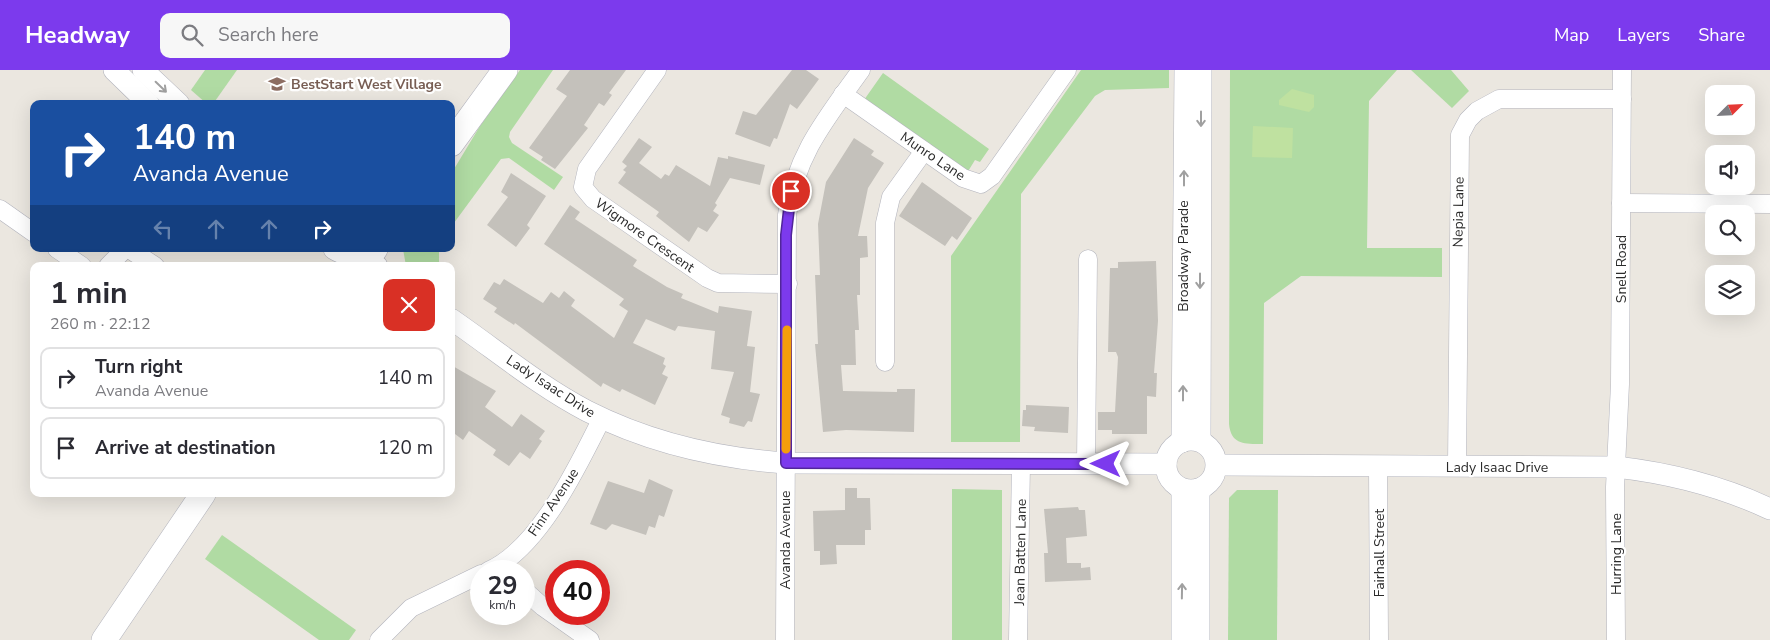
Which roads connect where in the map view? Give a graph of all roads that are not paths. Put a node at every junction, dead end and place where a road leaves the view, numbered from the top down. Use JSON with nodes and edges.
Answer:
{"nodes":[{"id":1,"x":114,"y":70,"type":"edge"},
{"id":2,"x":143,"y":70,"type":"edge"},
{"id":3,"x":505,"y":70,"type":"edge"},
{"id":4,"x":657,"y":70,"type":"edge"},
{"id":5,"x":861,"y":70,"type":"edge"},
{"id":6,"x":1067,"y":70,"type":"edge"},
{"id":7,"x":1184,"y":70,"type":"edge"},
{"id":8,"x":1201,"y":70,"type":"edge"},
{"id":9,"x":1622,"y":70,"type":"edge"},
{"id":10,"x":843,"y":94,"type":"junction"},
{"id":11,"x":1622,"y":99,"type":"junction"},
{"id":12,"x":145,"y":100,"type":"edge"},
{"id":13,"x":174,"y":100,"type":"edge"},
{"id":14,"x":455,"y":139,"type":"edge"},
{"id":15,"x":924,"y":151,"type":"junction"},
{"id":16,"x":1621,"y":203,"type":"junction"},
{"id":17,"x":1770,"y":204,"type":"edge"},
{"id":18,"x":0,"y":209,"type":"edge"},
{"id":19,"x":30,"y":229,"type":"edge"},
{"id":20,"x":61,"y":252,"type":"edge"},
{"id":21,"x":122,"y":252,"type":"edge"},
{"id":22,"x":134,"y":252,"type":"edge"},
{"id":23,"x":338,"y":252,"type":"edge"},
{"id":24,"x":369,"y":258,"type":"edge"},
{"id":25,"x":1088,"y":259,"type":"dead end"},
{"id":26,"x":76,"y":262,"type":"edge"},
{"id":27,"x":112,"y":262,"type":"edge"},
{"id":28,"x":149,"y":262,"type":"edge"},
{"id":29,"x":788,"y":284,"type":"junction"},
{"id":30,"x":455,"y":322,"type":"edge"},
{"id":31,"x":885,"y":362,"type":"dead end"},
{"id":32,"x":602,"y":418,"type":"junction"},
{"id":33,"x":1191,"y":442,"type":"junction"},
{"id":34,"x":786,"y":463,"type":"junction"},
{"id":35,"x":1021,"y":464,"type":"junction"},
{"id":36,"x":1086,"y":464,"type":"junction"},
{"id":37,"x":1166,"y":464,"type":"junction"},
{"id":38,"x":1217,"y":466,"type":"junction"},
{"id":39,"x":1378,"y":466,"type":"junction"},
{"id":40,"x":1457,"y":466,"type":"junction"},
{"id":41,"x":1616,"y":467,"type":"junction"},
{"id":42,"x":1191,"y":489,"type":"junction"},
{"id":43,"x":201,"y":497,"type":"edge"},
{"id":44,"x":1770,"y":509,"type":"edge"},
{"id":45,"x":509,"y":560,"type":"edge"},
{"id":46,"x":470,"y":579,"type":"edge"},
{"id":47,"x":535,"y":600,"type":"edge"},
{"id":48,"x":104,"y":640,"type":"edge"},
{"id":49,"x":379,"y":640,"type":"edge"},
{"id":50,"x":590,"y":640,"type":"edge"},
{"id":51,"x":785,"y":640,"type":"edge"},
{"id":52,"x":1018,"y":640,"type":"edge"},
{"id":53,"x":1182,"y":640,"type":"edge"},
{"id":54,"x":1198,"y":640,"type":"edge"},
{"id":55,"x":1379,"y":640,"type":"edge"},
{"id":56,"x":1616,"y":640,"type":"edge"}],
"edges":[{"from":1,"to":12,"type":"street"},
{"from":2,"to":13,"type":"street","one_way":true},
{"from":3,"to":14,"type":"main road"},
{"from":4,"to":29,"type":"street","name":"Wigmore Crescent"},
{"from":5,"to":10,"type":"street","name":"Avanda Avenue"},
{"from":6,"to":15,"type":"street","name":"Munro Lane"},
{"from":33,"to":7,"type":"street","name":"Broadway Parade","one_way":true},
{"from":8,"to":33,"type":"street","name":"Broadway Parade","one_way":true},
{"from":9,"to":11,"type":"street","name":"Snell Road"},
{"from":10,"to":15,"type":"street","name":"Munro Lane"},
{"from":10,"to":29,"type":"street","name":"Avanda Avenue"},
{"from":11,"to":16,"type":"street","name":"Snell Road"},
{"from":11,"to":40,"type":"street","name":"Nepia Lane"},
{"from":15,"to":31,"type":"street"},
{"from":16,"to":17,"type":"street"},
{"from":16,"to":41,"type":"street","name":"Snell Road"},
{"from":18,"to":19,"type":"street"},
{"from":20,"to":26,"type":"street"},
{"from":21,"to":27,"type":"street"},
{"from":22,"to":28,"type":"street"},
{"from":23,"to":24,"type":"street"},
{"from":25,"to":36,"type":"street"},
{"from":29,"to":34,"type":"street","name":"Avanda Avenue"},
{"from":30,"to":32,"type":"street","name":"Lady Isaac Drive"},
{"from":32,"to":34,"type":"street","name":"Lady Isaac Drive"},
{"from":32,"to":45,"type":"street","name":"Finn Avenue"},
{"from":33,"to":37,"type":"street"},
{"from":33,"to":38,"type":"street"},
{"from":34,"to":35,"type":"street","name":"Lady Isaac Drive"},
{"from":34,"to":51,"type":"street","name":"Avanda Avenue"},
{"from":35,"to":36,"type":"street","name":"Lady Isaac Drive"},
{"from":35,"to":52,"type":"street","name":"Jean Batten Lane"},
{"from":36,"to":37,"type":"street","name":"Lady Isaac Drive"},
{"from":37,"to":42,"type":"street"},
{"from":38,"to":39,"type":"street","name":"Lady Isaac Drive"},
{"from":38,"to":42,"type":"street"},
{"from":39,"to":40,"type":"street","name":"Lady Isaac Drive"},
{"from":39,"to":55,"type":"street","name":"Fairhall Street"},
{"from":40,"to":41,"type":"street","name":"Lady Isaac Drive"},
{"from":41,"to":44,"type":"street","name":"Lady Isaac Drive"},
{"from":41,"to":56,"type":"street","name":"Hurring Lane"},
{"from":53,"to":42,"type":"street","one_way":true},
{"from":42,"to":54,"type":"street"},
{"from":43,"to":48,"type":"main road"},
{"from":46,"to":49,"type":"street"},
{"from":47,"to":50,"type":"street"}]}
